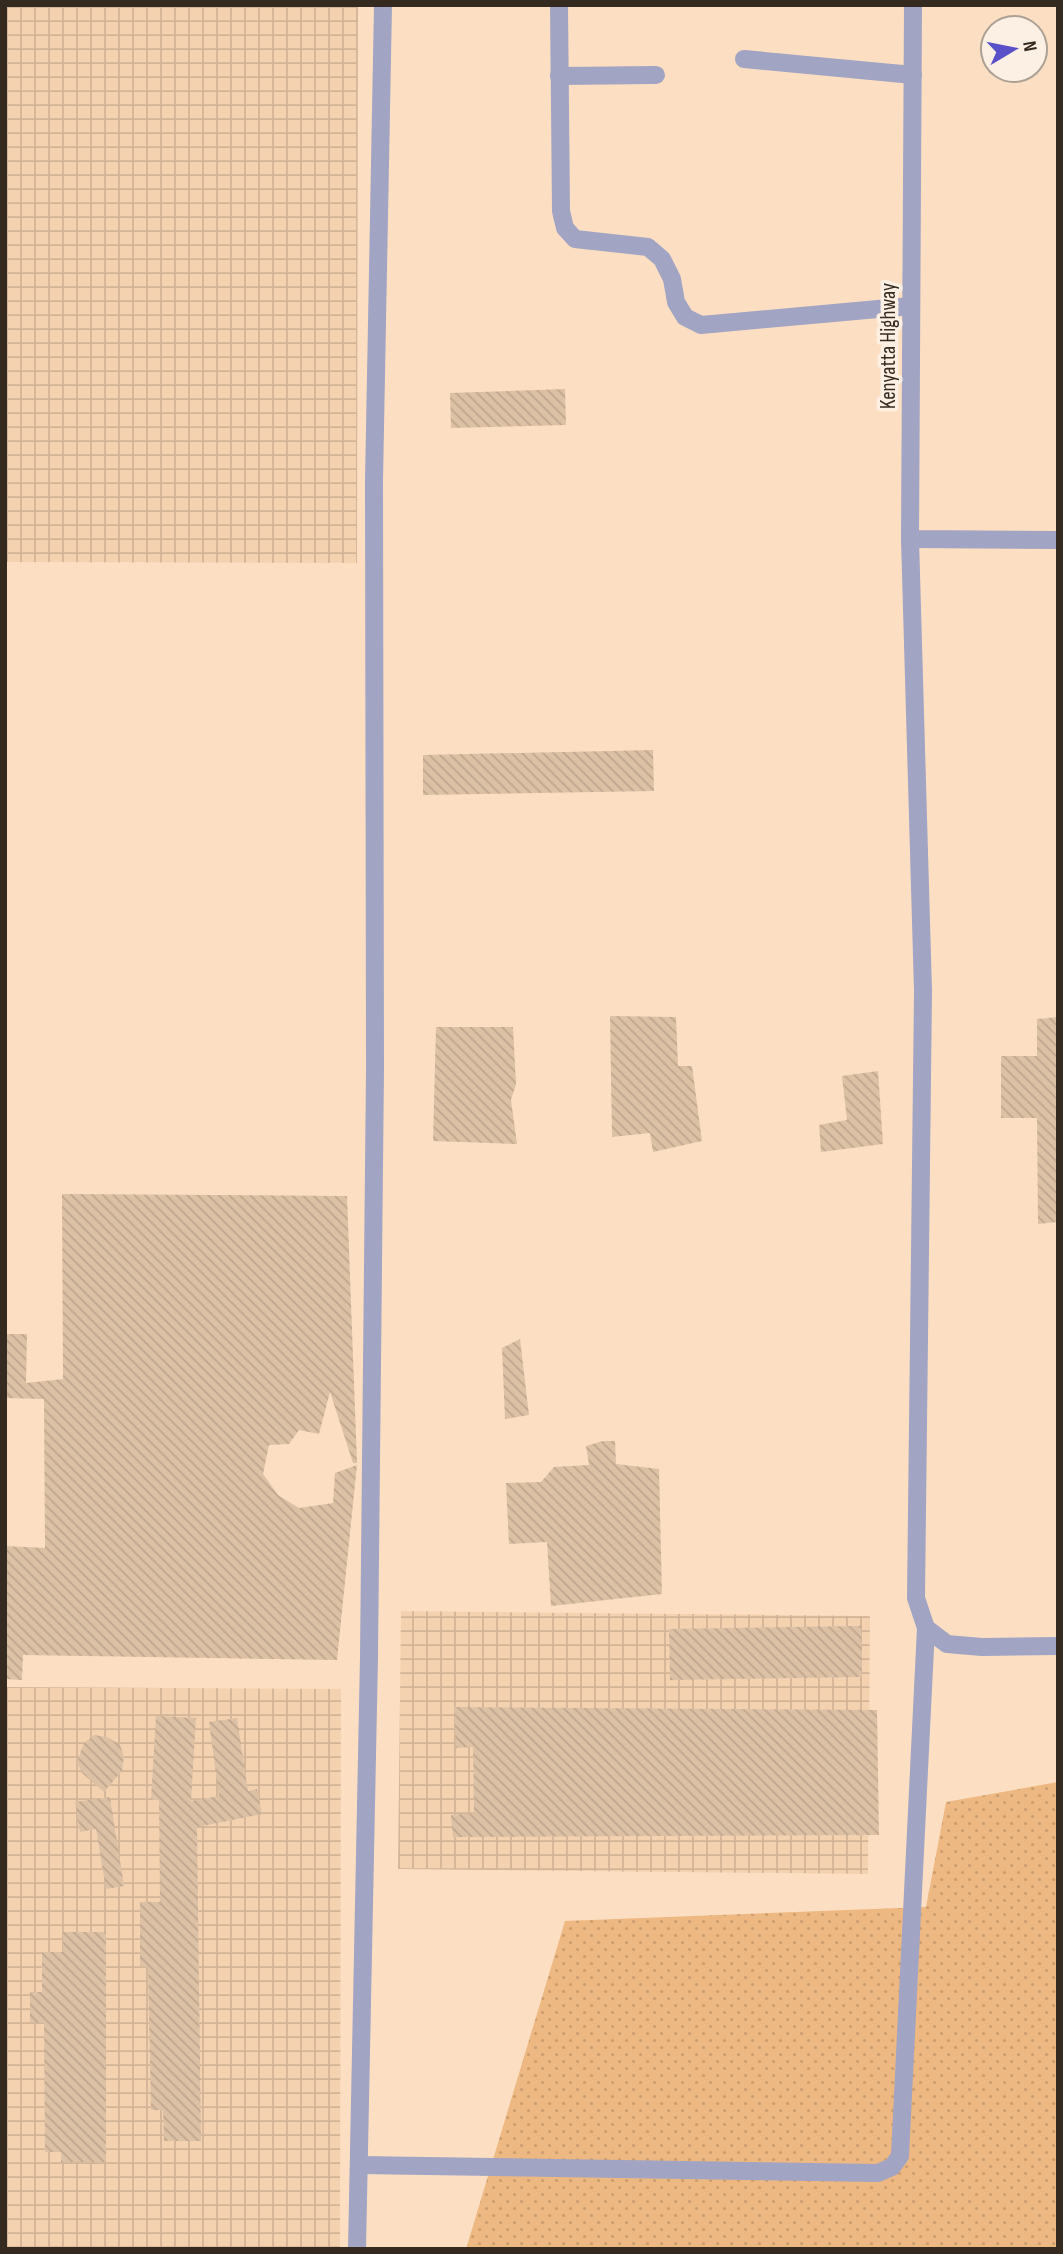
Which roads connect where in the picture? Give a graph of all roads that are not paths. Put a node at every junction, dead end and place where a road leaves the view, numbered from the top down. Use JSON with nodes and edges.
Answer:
{"nodes":[{"id":1,"x":383,"y":5,"type":"edge"},
{"id":2,"x":559,"y":5,"type":"edge"},
{"id":3,"x":914,"y":5,"type":"edge"},
{"id":4,"x":744,"y":59,"type":"dead end"},
{"id":5,"x":656,"y":75,"type":"dead end"},
{"id":6,"x":913,"y":75,"type":"junction"},
{"id":7,"x":559,"y":76,"type":"junction"},
{"id":8,"x":911,"y":306,"type":"junction"},
{"id":9,"x":910,"y":539,"type":"junction"},
{"id":10,"x":1058,"y":540,"type":"edge"},
{"id":11,"x":926,"y":1628,"type":"junction"},
{"id":12,"x":1058,"y":1646,"type":"edge"},
{"id":13,"x":359,"y":2165,"type":"junction"},
{"id":14,"x":357,"y":2249,"type":"edge"}],
"edges":[{"from":1,"to":13,"type":"street"},
{"from":2,"to":7,"type":"street"},
{"from":3,"to":6,"type":"street","name":"Kenyatta Highway"},
{"from":4,"to":6,"type":"street"},
{"from":5,"to":7,"type":"street"},
{"from":6,"to":8,"type":"street","name":"Kenyatta Highway"},
{"from":7,"to":8,"type":"street"},
{"from":8,"to":9,"type":"street","name":"Kenyatta Highway"},
{"from":9,"to":10,"type":"street"},
{"from":9,"to":11,"type":"street","name":"Kenyatta Highway"},
{"from":11,"to":12,"type":"street"},
{"from":11,"to":13,"type":"street","name":"Kenyatta Highway"},
{"from":13,"to":14,"type":"street"}]}
